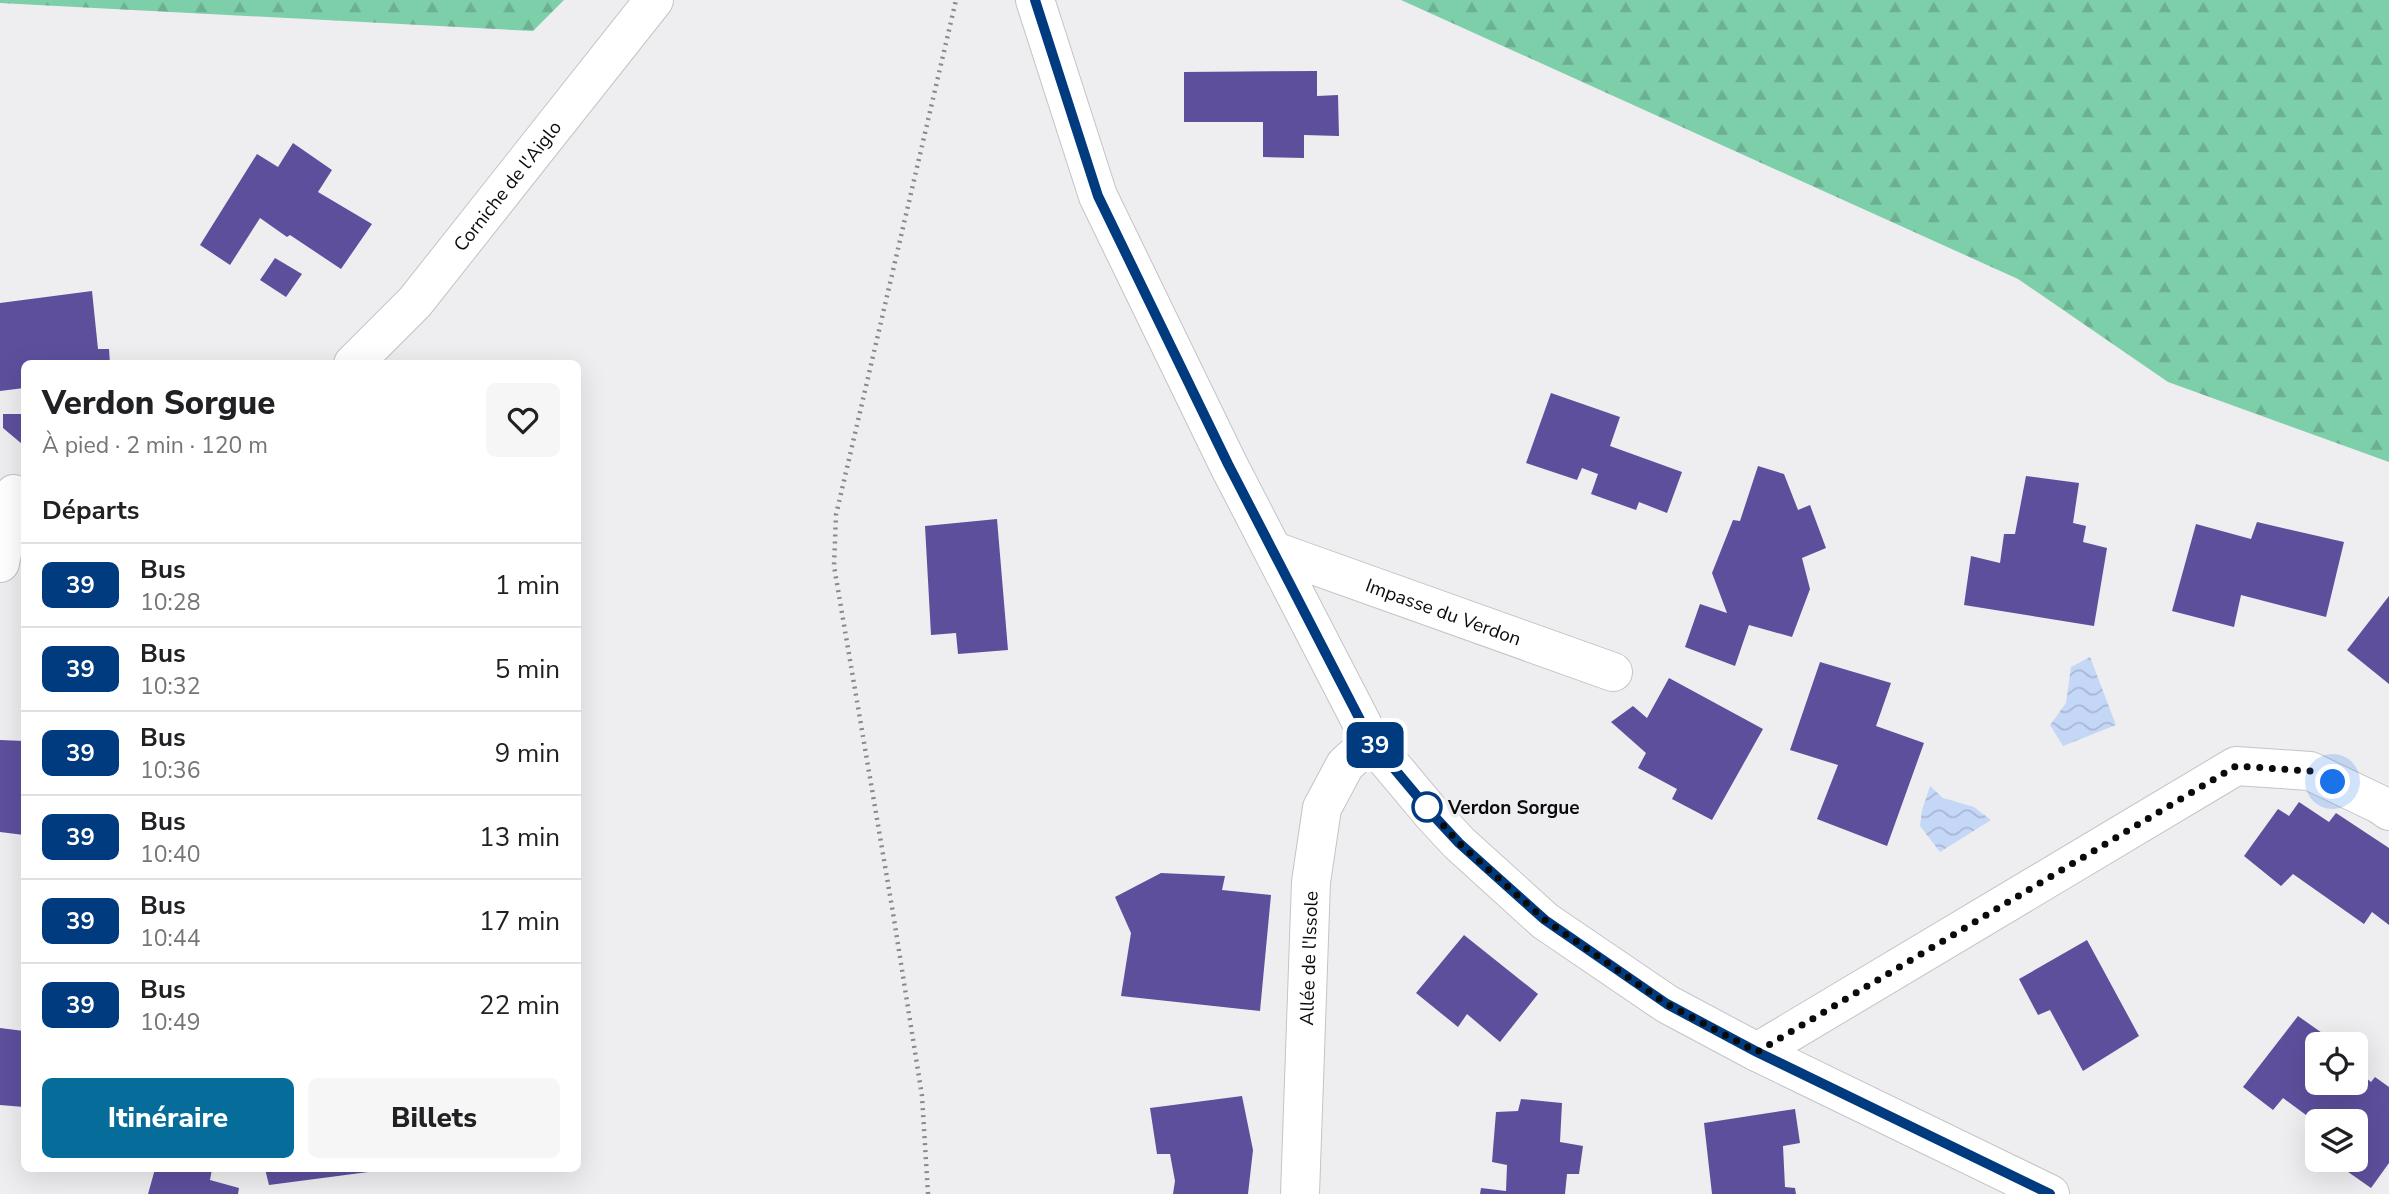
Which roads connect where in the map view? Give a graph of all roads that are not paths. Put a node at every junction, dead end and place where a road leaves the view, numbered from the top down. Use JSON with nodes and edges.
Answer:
{"nodes":[{"id":1,"x":654,"y":0,"type":"edge"},
{"id":2,"x":1035,"y":0,"type":"edge"},
{"id":3,"x":358,"y":360,"type":"edge"},
{"id":4,"x":13,"y":494,"type":"edge"},
{"id":5,"x":1274,"y":551,"type":"junction"},
{"id":6,"x":0,"y":563,"type":"edge"},
{"id":7,"x":1613,"y":672,"type":"dead end"},
{"id":8,"x":1371,"y":741,"type":"junction"},
{"id":9,"x":2389,"y":811,"type":"edge"},
{"id":10,"x":1757,"y":1052,"type":"junction"},
{"id":11,"x":1300,"y":1194,"type":"edge"},
{"id":12,"x":2050,"y":1194,"type":"edge"}],
"edges":[{"from":1,"to":3,"type":"street","name":"Corniche de l'Aiglo"},
{"from":2,"to":5,"type":"street"},
{"from":4,"to":6,"type":"street"},
{"from":5,"to":7,"type":"street","name":"Impasse du Verdon"},
{"from":5,"to":8,"type":"street"},
{"from":8,"to":10,"type":"street"},
{"from":8,"to":11,"type":"street","name":"Allée de l'Issole"},
{"from":9,"to":10,"type":"street"},
{"from":10,"to":12,"type":"street"}]}
